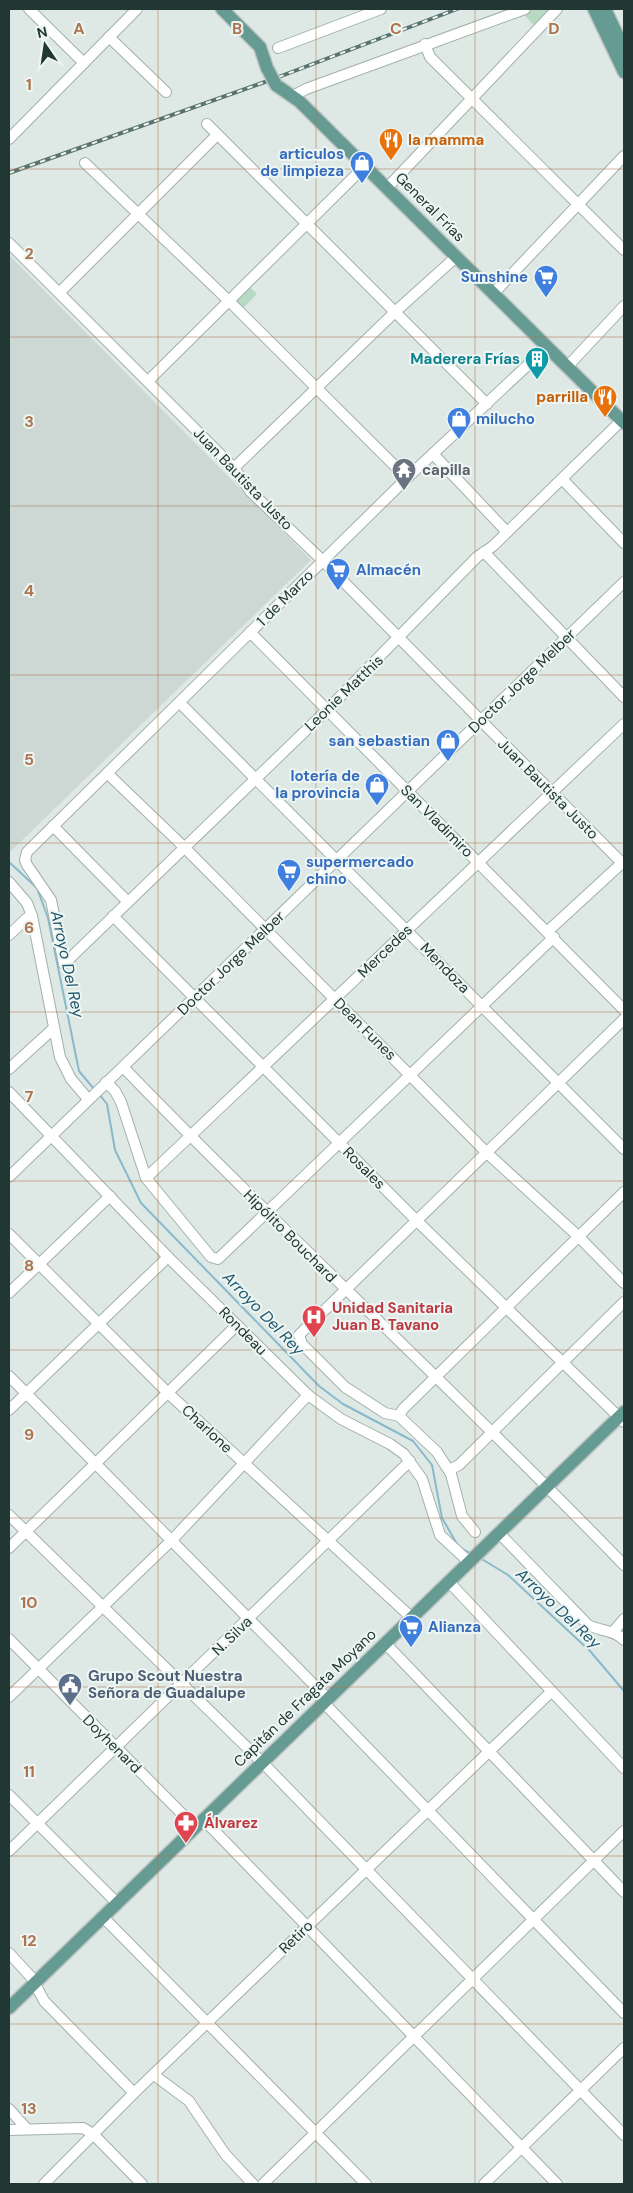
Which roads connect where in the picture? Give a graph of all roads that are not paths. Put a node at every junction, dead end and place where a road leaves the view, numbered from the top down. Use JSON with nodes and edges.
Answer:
{"nodes":[{"id":1,"x":29,"y":9,"type":"edge"},
{"id":2,"x":137,"y":9,"type":"edge"},
{"id":3,"x":222,"y":9,"type":"edge"},
{"id":4,"x":380,"y":9,"type":"edge"},
{"id":5,"x":525,"y":9,"type":"edge"},
{"id":6,"x":557,"y":9,"type":"edge"},
{"id":7,"x":594,"y":9,"type":"edge"},
{"id":8,"x":605,"y":9,"type":"edge"},
{"id":9,"x":109,"y":36,"type":"junction"},
{"id":10,"x":425,"y":44,"type":"junction"},
{"id":11,"x":278,"y":48,"type":"dead end"},
{"id":12,"x":624,"y":49,"type":"edge"},
{"id":13,"x":84,"y":63,"type":"junction"},
{"id":14,"x":624,"y":72,"type":"edge"},
{"id":15,"x":166,"y":92,"type":"dead end"},
{"id":16,"x":293,"y":96,"type":"junction"},
{"id":17,"x":472,"y":99,"type":"junction"},
{"id":18,"x":207,"y":124,"type":"dead end"},
{"id":19,"x":217,"y":135,"type":"junction"},
{"id":20,"x":9,"y":139,"type":"edge"},
{"id":21,"x":624,"y":156,"type":"edge"},
{"id":22,"x":85,"y":163,"type":"dead end"},
{"id":23,"x":365,"y":166,"type":"junction"},
{"id":24,"x":388,"y":188,"type":"junction"},
{"id":25,"x":578,"y":204,"type":"junction"},
{"id":26,"x":139,"y":214,"type":"junction"},
{"id":27,"x":306,"y":225,"type":"junction"},
{"id":28,"x":9,"y":243,"type":"edge"},
{"id":29,"x":624,"y":250,"type":"edge"},
{"id":30,"x":456,"y":257,"type":"junction"},
{"id":31,"x":59,"y":293,"type":"junction"},
{"id":32,"x":493,"y":294,"type":"junction"},
{"id":33,"x":230,"y":301,"type":"junction"},
{"id":34,"x":624,"y":306,"type":"edge"},
{"id":35,"x":396,"y":312,"type":"junction"},
{"id":36,"x":547,"y":347,"type":"junction"},
{"id":37,"x":567,"y":367,"type":"junction"},
{"id":38,"x":148,"y":381,"type":"junction"},
{"id":39,"x":318,"y":389,"type":"junction"},
{"id":40,"x":487,"y":404,"type":"junction"},
{"id":41,"x":623,"y":422,"type":"edge"},
{"id":42,"x":433,"y":454,"type":"junction"},
{"id":43,"x":234,"y":468,"type":"junction"},
{"id":44,"x":407,"y":478,"type":"junction"},
{"id":45,"x":562,"y":479,"type":"junction"},
{"id":46,"x":507,"y":532,"type":"junction"},
{"id":47,"x":624,"y":543,"type":"edge"},
{"id":48,"x":484,"y":552,"type":"junction"},
{"id":49,"x":323,"y":561,"type":"junction"},
{"id":50,"x":624,"y":582,"type":"edge"},
{"id":51,"x":250,"y":632,"type":"junction"},
{"id":52,"x":398,"y":637,"type":"junction"},
{"id":53,"x":567,"y":637,"type":"junction"},
{"id":54,"x":624,"y":697,"type":"edge"},
{"id":55,"x":180,"y":703,"type":"junction"},
{"id":56,"x":328,"y":709,"type":"junction"},
{"id":57,"x":481,"y":721,"type":"junction"},
{"id":58,"x":624,"y":724,"type":"edge"},
{"id":59,"x":108,"y":774,"type":"junction"},
{"id":60,"x":255,"y":778,"type":"junction"},
{"id":61,"x":408,"y":792,"type":"junction"},
{"id":62,"x":551,"y":792,"type":"junction"},
{"id":63,"x":53,"y":826,"type":"junction"},
{"id":64,"x":184,"y":847,"type":"junction"},
{"id":65,"x":335,"y":861,"type":"junction"},
{"id":66,"x":478,"y":862,"type":"junction"},
{"id":67,"x":623,"y":864,"type":"edge"},
{"id":68,"x":9,"y":882,"type":"edge"},
{"id":69,"x":127,"y":901,"type":"junction"},
{"id":70,"x":32,"y":916,"type":"junction"},
{"id":71,"x":113,"y":916,"type":"junction"},
{"id":72,"x":265,"y":929,"type":"junction"},
{"id":73,"x":407,"y":930,"type":"junction"},
{"id":74,"x":551,"y":934,"type":"junction"},
{"id":75,"x":9,"y":935,"type":"edge"},
{"id":76,"x":64,"y":964,"type":"joint"},
{"id":77,"x":195,"y":999,"type":"junction"},
{"id":78,"x":335,"y":1000,"type":"junction"},
{"id":79,"x":483,"y":1007,"type":"junction"},
{"id":80,"x":624,"y":1010,"type":"edge"},
{"id":81,"x":624,"y":1018,"type":"edge"},
{"id":82,"x":54,"y":1028,"type":"junction"},
{"id":83,"x":123,"y":1067,"type":"junction"},
{"id":84,"x":264,"y":1068,"type":"junction"},
{"id":85,"x":9,"y":1069,"type":"edge"},
{"id":86,"x":411,"y":1076,"type":"junction"},
{"id":87,"x":559,"y":1083,"type":"junction"},
{"id":88,"x":104,"y":1084,"type":"junction"},
{"id":89,"x":9,"y":1092,"type":"edge"},
{"id":90,"x":91,"y":1096,"type":"junction"},
{"id":91,"x":50,"y":1136,"type":"junction"},
{"id":92,"x":191,"y":1137,"type":"junction"},
{"id":93,"x":340,"y":1144,"type":"junction"},
{"id":94,"x":624,"y":1149,"type":"edge"},
{"id":95,"x":487,"y":1152,"type":"junction"},
{"id":96,"x":9,"y":1177,"type":"edge"},
{"id":97,"x":146,"y":1178,"type":"junction"},
{"id":98,"x":624,"y":1192,"type":"edge"},
{"id":99,"x":110,"y":1196,"type":"junction"},
{"id":100,"x":268,"y":1214,"type":"junction"},
{"id":101,"x":417,"y":1221,"type":"junction"},
{"id":102,"x":9,"y":1234,"type":"edge"},
{"id":103,"x":578,"y":1236,"type":"junction"},
{"id":104,"x":168,"y":1257,"type":"junction"},
{"id":105,"x":38,"y":1264,"type":"junction"},
{"id":106,"x":624,"y":1283,"type":"edge"},
{"id":107,"x":346,"y":1291,"type":"junction"},
{"id":108,"x":9,"y":1293,"type":"edge"},
{"id":109,"x":624,"y":1302,"type":"edge"},
{"id":110,"x":506,"y":1306,"type":"junction"},
{"id":111,"x":98,"y":1324,"type":"junction"},
{"id":112,"x":237,"y":1325,"type":"junction"},
{"id":113,"x":563,"y":1362,"type":"junction"},
{"id":114,"x":9,"y":1376,"type":"edge"},
{"id":115,"x":436,"y":1376,"type":"junction"},
{"id":116,"x":26,"y":1394,"type":"junction"},
{"id":117,"x":168,"y":1394,"type":"junction"},
{"id":118,"x":308,"y":1394,"type":"junction"},
{"id":119,"x":9,"y":1410,"type":"edge"},
{"id":120,"x":399,"y":1416,"type":"junction"},
{"id":121,"x":623,"y":1417,"type":"edge"},
{"id":122,"x":492,"y":1432,"type":"junction"},
{"id":123,"x":410,"y":1461,"type":"junction"},
{"id":124,"x":243,"y":1462,"type":"junction"},
{"id":125,"x":96,"y":1463,"type":"junction"},
{"id":126,"x":449,"y":1470,"type":"junction"},
{"id":127,"x":547,"y":1485,"type":"junction"},
{"id":128,"x":9,"y":1515,"type":"edge"},
{"id":129,"x":25,"y":1532,"type":"junction"},
{"id":130,"x":475,"y":1532,"type":"dead end"},
{"id":131,"x":499,"y":1533,"type":"junction"},
{"id":132,"x":172,"y":1540,"type":"junction"},
{"id":133,"x":328,"y":1542,"type":"junction"},
{"id":134,"x":9,"y":1548,"type":"edge"},
{"id":135,"x":469,"y":1562,"type":"junction"},
{"id":136,"x":624,"y":1565,"type":"edge"},
{"id":137,"x":449,"y":1582,"type":"junction"},
{"id":138,"x":103,"y":1608,"type":"junction"},
{"id":139,"x":412,"y":1618,"type":"junction"},
{"id":140,"x":624,"y":1619,"type":"edge"},
{"id":141,"x":249,"y":1620,"type":"junction"},
{"id":142,"x":613,"y":1632,"type":"junction"},
{"id":143,"x":9,"y":1639,"type":"edge"},
{"id":144,"x":624,"y":1640,"type":"edge"},
{"id":145,"x":385,"y":1643,"type":"junction"},
{"id":146,"x":38,"y":1669,"type":"junction"},
{"id":147,"x":184,"y":1683,"type":"junction"},
{"id":148,"x":551,"y":1692,"type":"junction"},
{"id":149,"x":9,"y":1697,"type":"edge"},
{"id":150,"x":325,"y":1700,"type":"junction"},
{"id":151,"x":116,"y":1747,"type":"junction"},
{"id":152,"x":489,"y":1751,"type":"junction"},
{"id":153,"x":262,"y":1762,"type":"junction"},
{"id":154,"x":624,"y":1768,"type":"edge"},
{"id":155,"x":9,"y":1795,"type":"edge"},
{"id":156,"x":428,"y":1810,"type":"junction"},
{"id":157,"x":199,"y":1823,"type":"junction"},
{"id":158,"x":38,"y":1824,"type":"junction"},
{"id":159,"x":624,"y":1831,"type":"edge"},
{"id":160,"x":9,"y":1851,"type":"edge"},
{"id":161,"x":594,"y":1861,"type":"junction"},
{"id":162,"x":365,"y":1870,"type":"junction"},
{"id":163,"x":624,"y":1892,"type":"edge"},
{"id":164,"x":117,"y":1903,"type":"junction"},
{"id":165,"x":103,"y":1917,"type":"junction"},
{"id":166,"x":535,"y":1920,"type":"junction"},
{"id":167,"x":307,"y":1927,"type":"junction"},
{"id":168,"x":9,"y":1953,"type":"edge"},
{"id":169,"x":474,"y":1978,"type":"junction"},
{"id":170,"x":34,"y":1983,"type":"junction"},
{"id":171,"x":9,"y":2008,"type":"edge"},
{"id":172,"x":624,"y":2012,"type":"edge"},
{"id":173,"x":208,"y":2023,"type":"junction"},
{"id":174,"x":414,"y":2038,"type":"junction"},
{"id":175,"x":624,"y":2048,"type":"edge"},
{"id":176,"x":154,"y":2075,"type":"junction"},
{"id":177,"x":582,"y":2090,"type":"junction"},
{"id":178,"x":134,"y":2093,"type":"junction"},
{"id":179,"x":9,"y":2109,"type":"edge"},
{"id":180,"x":27,"y":2129,"type":"junction"},
{"id":181,"x":9,"y":2130,"type":"edge"},
{"id":182,"x":316,"y":2133,"type":"junction"},
{"id":183,"x":93,"y":2134,"type":"junction"},
{"id":184,"x":624,"y":2135,"type":"edge"},
{"id":185,"x":522,"y":2148,"type":"junction"},
{"id":186,"x":44,"y":2184,"type":"edge"},
{"id":187,"x":142,"y":2184,"type":"edge"},
{"id":188,"x":253,"y":2184,"type":"edge"},
{"id":189,"x":263,"y":2184,"type":"edge"},
{"id":190,"x":366,"y":2184,"type":"edge"},
{"id":191,"x":484,"y":2184,"type":"edge"},
{"id":192,"x":557,"y":2184,"type":"edge"}],
"edges":[{"from":1,"to":13,"type":"street"},
{"from":2,"to":9,"type":"street"},
{"from":3,"to":16,"type":"main road","name":"General Frías","bridge":true},
{"from":4,"to":11,"type":"street"},
{"from":5,"to":10,"type":"street"},
{"from":6,"to":17,"type":"street"},
{"from":7,"to":14,"type":"main road"},
{"from":8,"to":12,"type":"main road"},
{"from":9,"to":13,"type":"street"},
{"from":9,"to":15,"type":"street"},
{"from":10,"to":16,"type":"street"},
{"from":10,"to":17,"type":"street"},
{"from":13,"to":20,"type":"street"},
{"from":16,"to":23,"type":"main road","name":"General Frías"},
{"from":17,"to":24,"type":"street"},
{"from":17,"to":25,"type":"street"},
{"from":18,"to":19,"type":"street"},
{"from":19,"to":26,"type":"street"},
{"from":19,"to":27,"type":"street"},
{"from":21,"to":25,"type":"street"},
{"from":22,"to":26,"type":"street"},
{"from":23,"to":24,"type":"main road","name":"General Frías"},
{"from":23,"to":27,"type":"street"},
{"from":24,"to":30,"type":"main road","name":"General Frías"},
{"from":25,"to":29,"type":"street"},
{"from":25,"to":32,"type":"street"},
{"from":26,"to":31,"type":"street"},
{"from":26,"to":33,"type":"street"},
{"from":27,"to":33,"type":"street"},
{"from":27,"to":35,"type":"street"},
{"from":28,"to":31,"type":"street","name":"Juan Bautista Justo"},
{"from":30,"to":32,"type":"main road","name":"General Frías"},
{"from":30,"to":35,"type":"street"},
{"from":31,"to":38,"type":"street","name":"Juan Bautista Justo"},
{"from":32,"to":36,"type":"main road","name":"General Frías"},
{"from":33,"to":38,"type":"street"},
{"from":33,"to":39,"type":"street"},
{"from":34,"to":37,"type":"street"},
{"from":35,"to":39,"type":"street"},
{"from":35,"to":40,"type":"street"},
{"from":36,"to":37,"type":"main road","name":"General Frías"},
{"from":36,"to":40,"type":"street","name":"1 de Marzo"},
{"from":37,"to":41,"type":"main road","name":"General Frías"},
{"from":38,"to":43,"type":"street","name":"Juan Bautista Justo"},
{"from":39,"to":43,"type":"street"},
{"from":39,"to":44,"type":"street"},
{"from":40,"to":42,"type":"street","name":"1 de Marzo"},
{"from":41,"to":45,"type":"street","name":"Leonie Matthis"},
{"from":42,"to":44,"type":"street","name":"1 de Marzo"},
{"from":42,"to":46,"type":"street"},
{"from":43,"to":49,"type":"street","name":"Juan Bautista Justo"},
{"from":44,"to":49,"type":"street","name":"1 de Marzo"},
{"from":45,"to":46,"type":"street","name":"Leonie Matthis"},
{"from":45,"to":47,"type":"street"},
{"from":46,"to":48,"type":"street","name":"Leonie Matthis"},
{"from":48,"to":52,"type":"street","name":"Leonie Matthis"},
{"from":48,"to":53,"type":"street"},
{"from":49,"to":51,"type":"street","name":"1 de Marzo"},
{"from":49,"to":52,"type":"street","name":"Juan Bautista Justo"},
{"from":50,"to":53,"type":"street","name":"Doctor Jorge Melber"},
{"from":51,"to":55,"type":"street","name":"1 de Marzo"},
{"from":51,"to":56,"type":"street","name":"San Vladimiro"},
{"from":52,"to":56,"type":"street","name":"Leonie Matthis"},
{"from":52,"to":57,"type":"street","name":"Juan Bautista Justo"},
{"from":53,"to":54,"type":"street"},
{"from":53,"to":57,"type":"street","name":"Doctor Jorge Melber"},
{"from":55,"to":59,"type":"street","name":"1 de Marzo"},
{"from":55,"to":60,"type":"street","name":"Mendoza"},
{"from":56,"to":60,"type":"street","name":"Leonie Matthis"},
{"from":56,"to":61,"type":"street","name":"San Vladimiro"},
{"from":57,"to":61,"type":"street","name":"Doctor Jorge Melber"},
{"from":57,"to":62,"type":"street","name":"Juan Bautista Justo"},
{"from":58,"to":62,"type":"street","name":"Mercedes"},
{"from":59,"to":63,"type":"street","name":"1 de Marzo"},
{"from":59,"to":64,"type":"street","name":"Dean Funes"},
{"from":60,"to":64,"type":"street","name":"Leonie Matthis"},
{"from":60,"to":65,"type":"street","name":"Mendoza"},
{"from":61,"to":65,"type":"street","name":"Doctor Jorge Melber"},
{"from":61,"to":66,"type":"street","name":"San Vladimiro"},
{"from":62,"to":66,"type":"street","name":"Mercedes"},
{"from":62,"to":67,"type":"street","name":"Juan Bautista Justo"},
{"from":63,"to":69,"type":"street"},
{"from":63,"to":76,"type":"street","name":"1 de Marzo"},
{"from":64,"to":69,"type":"street","name":"Leonie Matthis"},
{"from":64,"to":72,"type":"street","name":"Dean Funes"},
{"from":65,"to":72,"type":"street","name":"Doctor Jorge Melber"},
{"from":65,"to":73,"type":"street","name":"Mendoza"},
{"from":66,"to":73,"type":"street","name":"Mercedes"},
{"from":66,"to":74,"type":"street","name":"San Vladimiro"},
{"from":67,"to":74,"type":"street"},
{"from":68,"to":70,"type":"street"},
{"from":69,"to":71,"type":"street","name":"Leonie Matthis"},
{"from":70,"to":75,"type":"street"},
{"from":70,"to":82,"type":"street"},
{"from":71,"to":76,"type":"street","name":"Leonie Matthis"},
{"from":71,"to":77,"type":"street","name":"Rosales"},
{"from":72,"to":77,"type":"street","name":"Doctor Jorge Melber"},
{"from":72,"to":78,"type":"street","name":"Dean Funes"},
{"from":73,"to":78,"type":"street","name":"Mercedes"},
{"from":73,"to":79,"type":"street","name":"Mendoza"},
{"from":74,"to":79,"type":"street"},
{"from":74,"to":80,"type":"street","name":"San Vladimiro"},
{"from":77,"to":83,"type":"street","name":"Doctor Jorge Melber"},
{"from":77,"to":84,"type":"street","name":"Rosales"},
{"from":78,"to":84,"type":"street","name":"Mercedes"},
{"from":78,"to":86,"type":"street","name":"Dean Funes"},
{"from":79,"to":86,"type":"street"},
{"from":79,"to":87,"type":"street","name":"Mendoza"},
{"from":81,"to":87,"type":"street"},
{"from":82,"to":85,"type":"street"},
{"from":82,"to":90,"type":"street"},
{"from":83,"to":88,"type":"street","name":"Doctor Jorge Melber"},
{"from":83,"to":92,"type":"street","name":"Hipólito Bouchard"},
{"from":84,"to":92,"type":"street","name":"Mercedes"},
{"from":84,"to":93,"type":"street","name":"Rosales"},
{"from":86,"to":93,"type":"street"},
{"from":86,"to":95,"type":"street","name":"Dean Funes"},
{"from":87,"to":94,"type":"street","name":"Mendoza"},
{"from":87,"to":95,"type":"street"},
{"from":88,"to":90,"type":"street","name":"Doctor Jorge Melber"},
{"from":88,"to":97,"type":"street"},
{"from":89,"to":91,"type":"street","name":"Rondeau"},
{"from":90,"to":91,"type":"street","name":"Doctor Jorge Melber"},
{"from":91,"to":96,"type":"street","name":"Doctor Jorge Melber"},
{"from":91,"to":99,"type":"street","name":"Rondeau"},
{"from":92,"to":97,"type":"street","name":"Mercedes"},
{"from":92,"to":100,"type":"street","name":"Hipólito Bouchard"},
{"from":93,"to":100,"type":"street"},
{"from":93,"to":101,"type":"street","name":"Rosales"},
{"from":95,"to":101,"type":"street"},
{"from":95,"to":103,"type":"street","name":"Dean Funes"},
{"from":97,"to":100,"type":"street"},
{"from":98,"to":103,"type":"street"},
{"from":99,"to":104,"type":"street","name":"Rondeau"},
{"from":99,"to":105,"type":"street"},
{"from":100,"to":107,"type":"street","name":"Hipólito Bouchard"},
{"from":101,"to":107,"type":"street"},
{"from":101,"to":110,"type":"street","name":"Rosales"},
{"from":102,"to":105,"type":"street","name":"Charlone"},
{"from":103,"to":106,"type":"street","name":"Dean Funes"},
{"from":103,"to":110,"type":"street"},
{"from":104,"to":111,"type":"street"},
{"from":104,"to":112,"type":"street","name":"Rondeau"},
{"from":105,"to":108,"type":"street"},
{"from":105,"to":111,"type":"street","name":"Charlone"},
{"from":107,"to":115,"type":"street","name":"Hipólito Bouchard"},
{"from":107,"to":120,"type":"street"},
{"from":109,"to":113,"type":"street"},
{"from":110,"to":113,"type":"street","name":"Rosales"},
{"from":110,"to":115,"type":"street"},
{"from":111,"to":116,"type":"street"},
{"from":111,"to":117,"type":"street","name":"Charlone"},
{"from":112,"to":117,"type":"street"},
{"from":112,"to":118,"type":"street","name":"Rondeau"},
{"from":113,"to":121,"type":"street","name":"Rosales"},
{"from":113,"to":122,"type":"street"},
{"from":114,"to":116,"type":"street"},
{"from":115,"to":120,"type":"street"},
{"from":115,"to":122,"type":"street","name":"Hipólito Bouchard"},
{"from":116,"to":119,"type":"street"},
{"from":116,"to":125,"type":"street"},
{"from":117,"to":124,"type":"street","name":"Charlone"},
{"from":117,"to":125,"type":"street"},
{"from":118,"to":123,"type":"street","name":"Rondeau"},
{"from":118,"to":124,"type":"street"},
{"from":120,"to":126,"type":"street"},
{"from":121,"to":127,"type":"main road","name":"Capitán de Fragata Moyano"},
{"from":122,"to":126,"type":"street"},
{"from":122,"to":127,"type":"street","name":"Hipólito Bouchard"},
{"from":123,"to":133,"type":"street","name":"N. Silva"},
{"from":123,"to":135,"type":"street","name":"Rondeau"},
{"from":124,"to":132,"type":"street"},
{"from":124,"to":133,"type":"street","name":"Charlone"},
{"from":125,"to":129,"type":"street"},
{"from":125,"to":132,"type":"street"},
{"from":126,"to":130,"type":"street"},
{"from":127,"to":131,"type":"main road","name":"Capitán de Fragata Moyano"},
{"from":127,"to":136,"type":"street","name":"Hipólito Bouchard"},
{"from":128,"to":129,"type":"street"},
{"from":129,"to":134,"type":"street"},
{"from":129,"to":138,"type":"street"},
{"from":131,"to":135,"type":"main road","name":"Capitán de Fragata Moyano"},
{"from":131,"to":142,"type":"street"},
{"from":132,"to":138,"type":"street"},
{"from":132,"to":141,"type":"street"},
{"from":133,"to":139,"type":"street","name":"Charlone"},
{"from":133,"to":141,"type":"street","name":"N. Silva"},
{"from":135,"to":137,"type":"main road","name":"Capitán de Fragata Moyano"},
{"from":137,"to":139,"type":"main road","name":"Capitán de Fragata Moyano"},
{"from":137,"to":148,"type":"street"},
{"from":138,"to":146,"type":"street"},
{"from":138,"to":147,"type":"street"},
{"from":139,"to":145,"type":"main road","name":"Capitán de Fragata Moyano"},
{"from":140,"to":142,"type":"street"},
{"from":141,"to":147,"type":"street","name":"N. Silva"},
{"from":141,"to":150,"type":"street"},
{"from":142,"to":144,"type":"street"},
{"from":143,"to":146,"type":"street","name":"Doyhenard"},
{"from":145,"to":150,"type":"main road","name":"Capitán de Fragata Moyano"},
{"from":145,"to":152,"type":"street"},
{"from":146,"to":149,"type":"street"},
{"from":146,"to":151,"type":"street","name":"Doyhenard"},
{"from":147,"to":151,"type":"street","name":"N. Silva"},
{"from":147,"to":153,"type":"street"},
{"from":148,"to":152,"type":"street","name":"Retiro"},
{"from":148,"to":154,"type":"street"},
{"from":150,"to":153,"type":"main road","name":"Capitán de Fragata Moyano"},
{"from":150,"to":156,"type":"street"},
{"from":151,"to":157,"type":"street","name":"Doyhenard"},
{"from":151,"to":158,"type":"street","name":"N. Silva"},
{"from":152,"to":156,"type":"street","name":"Retiro"},
{"from":152,"to":161,"type":"street"},
{"from":153,"to":157,"type":"main road","name":"Capitán de Fragata Moyano"},
{"from":153,"to":162,"type":"street"},
{"from":155,"to":158,"type":"street"},
{"from":156,"to":162,"type":"street","name":"Retiro"},
{"from":156,"to":166,"type":"street"},
{"from":157,"to":164,"type":"main road","name":"Capitán de Fragata Moyano"},
{"from":157,"to":167,"type":"street","name":"Doyhenard"},
{"from":158,"to":160,"type":"street","name":"N. Silva"},
{"from":158,"to":164,"type":"street"},
{"from":159,"to":161,"type":"street"},
{"from":161,"to":163,"type":"street"},
{"from":161,"to":166,"type":"street"},
{"from":162,"to":167,"type":"street","name":"Retiro"},
{"from":162,"to":169,"type":"street"},
{"from":164,"to":165,"type":"main road","name":"Capitán de Fragata Moyano"},
{"from":165,"to":170,"type":"main road","name":"Capitán de Fragata Moyano"},
{"from":165,"to":173,"type":"street"},
{"from":166,"to":169,"type":"street"},
{"from":166,"to":172,"type":"street"},
{"from":167,"to":173,"type":"street","name":"Retiro"},
{"from":167,"to":174,"type":"street","name":"Doyhenard"},
{"from":168,"to":170,"type":"street"},
{"from":169,"to":174,"type":"street"},
{"from":169,"to":177,"type":"street"},
{"from":170,"to":171,"type":"main road","name":"Capitán de Fragata Moyano"},
{"from":170,"to":178,"type":"street"},
{"from":173,"to":176,"type":"street","name":"Retiro"},
{"from":173,"to":182,"type":"street"},
{"from":174,"to":182,"type":"street"},
{"from":174,"to":185,"type":"street","name":"Doyhenard"},
{"from":175,"to":177,"type":"street"},
{"from":176,"to":178,"type":"street","name":"Retiro"},
{"from":176,"to":188,"type":"street"},
{"from":177,"to":184,"type":"street"},
{"from":177,"to":185,"type":"street"},
{"from":178,"to":183,"type":"street","name":"Retiro"},
{"from":179,"to":180,"type":"street"},
{"from":180,"to":181,"type":"street"},
{"from":180,"to":183,"type":"street"},
{"from":182,"to":189,"type":"street"},
{"from":182,"to":190,"type":"street"},
{"from":183,"to":186,"type":"street","name":"Retiro"},
{"from":183,"to":187,"type":"street"},
{"from":185,"to":191,"type":"street"},
{"from":185,"to":192,"type":"street","name":"Doyhenard"}]}
